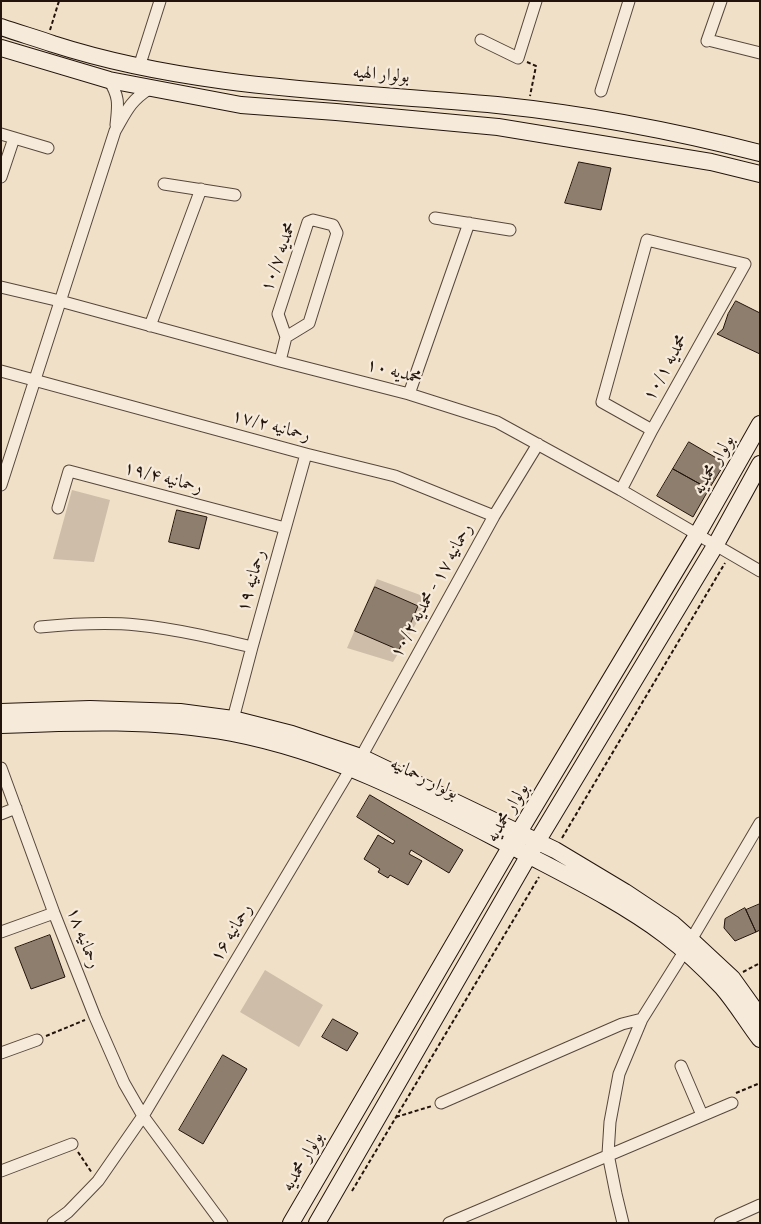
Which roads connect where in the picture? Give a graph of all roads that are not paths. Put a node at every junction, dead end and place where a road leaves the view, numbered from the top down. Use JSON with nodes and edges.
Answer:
{"nodes":[{"id":1,"x":160,"y":1,"type":"edge"},
{"id":2,"x":536,"y":1,"type":"edge"},
{"id":3,"x":629,"y":1,"type":"edge"},
{"id":4,"x":721,"y":1,"type":"edge"},
{"id":5,"x":1,"y":26,"type":"edge"},
{"id":6,"x":481,"y":40,"type":"dead end"},
{"id":7,"x":1,"y":48,"type":"edge"},
{"id":8,"x":760,"y":53,"type":"edge"},
{"id":9,"x":139,"y":67,"type":"junction"},
{"id":10,"x":109,"y":80,"type":"junction"},
{"id":11,"x":149,"y":89,"type":"junction"},
{"id":12,"x":601,"y":91,"type":"dead end"},
{"id":13,"x":115,"y":131,"type":"junction"},
{"id":14,"x":1,"y":134,"type":"edge"},
{"id":15,"x":14,"y":138,"type":"junction"},
{"id":16,"x":48,"y":148,"type":"dead end"},
{"id":17,"x":760,"y":153,"type":"edge"},
{"id":18,"x":760,"y":174,"type":"edge"},
{"id":19,"x":1,"y":177,"type":"edge"},
{"id":20,"x":164,"y":184,"type":"dead end"},
{"id":21,"x":201,"y":189,"type":"junction"},
{"id":22,"x":235,"y":194,"type":"dead end"},
{"id":23,"x":435,"y":218,"type":"dead end"},
{"id":24,"x":469,"y":224,"type":"junction"},
{"id":25,"x":510,"y":230,"type":"dead end"},
{"id":26,"x":1,"y":287,"type":"edge"},
{"id":27,"x":60,"y":301,"type":"junction"},
{"id":28,"x":150,"y":326,"type":"junction"},
{"id":29,"x":286,"y":337,"type":"junction"},
{"id":30,"x":280,"y":361,"type":"junction"},
{"id":31,"x":1,"y":371,"type":"edge"},
{"id":32,"x":35,"y":380,"type":"junction"},
{"id":33,"x":409,"y":394,"type":"junction"},
{"id":34,"x":760,"y":424,"type":"edge"},
{"id":35,"x":652,"y":430,"type":"junction"},
{"id":36,"x":538,"y":444,"type":"junction"},
{"id":37,"x":306,"y":454,"type":"junction"},
{"id":38,"x":760,"y":464,"type":"edge"},
{"id":39,"x":1,"y":486,"type":"edge"},
{"id":40,"x":621,"y":490,"type":"junction"},
{"id":41,"x":58,"y":508,"type":"dead end"},
{"id":42,"x":494,"y":516,"type":"junction"},
{"id":43,"x":285,"y":528,"type":"junction"},
{"id":44,"x":697,"y":535,"type":"junction"},
{"id":45,"x":715,"y":546,"type":"junction"},
{"id":46,"x":760,"y":571,"type":"edge"},
{"id":47,"x":40,"y":627,"type":"dead end"},
{"id":48,"x":252,"y":648,"type":"junction"},
{"id":49,"x":1,"y":712,"type":"edge"},
{"id":50,"x":233,"y":719,"type":"junction"},
{"id":51,"x":1,"y":725,"type":"edge"},
{"id":52,"x":356,"y":763,"type":"junction"},
{"id":53,"x":1,"y":768,"type":"edge"},
{"id":54,"x":16,"y":808,"type":"junction"},
{"id":55,"x":1,"y":814,"type":"edge"},
{"id":56,"x":758,"y":829,"type":"edge"},
{"id":57,"x":515,"y":840,"type":"junction"},
{"id":58,"x":534,"y":849,"type":"junction"},
{"id":59,"x":54,"y":913,"type":"junction"},
{"id":60,"x":1,"y":932,"type":"edge"},
{"id":61,"x":688,"y":946,"type":"junction"},
{"id":62,"x":760,"y":1017,"type":"edge"},
{"id":63,"x":642,"y":1020,"type":"junction"},
{"id":64,"x":760,"y":1039,"type":"edge"},
{"id":65,"x":37,"y":1040,"type":"road end"},
{"id":66,"x":1,"y":1053,"type":"edge"},
{"id":67,"x":681,"y":1066,"type":"dead end"},
{"id":68,"x":442,"y":1103,"type":"road end"},
{"id":69,"x":732,"y":1103,"type":"road end"},
{"id":70,"x":702,"y":1115,"type":"junction"},
{"id":71,"x":143,"y":1116,"type":"junction"},
{"id":72,"x":72,"y":1144,"type":"road end"},
{"id":73,"x":608,"y":1154,"type":"junction"},
{"id":74,"x":1,"y":1171,"type":"edge"},
{"id":75,"x":760,"y":1205,"type":"edge"},
{"id":76,"x":53,"y":1223,"type":"edge"},
{"id":77,"x":222,"y":1223,"type":"edge"},
{"id":78,"x":291,"y":1223,"type":"edge"},
{"id":79,"x":316,"y":1223,"type":"edge"},
{"id":80,"x":449,"y":1223,"type":"edge"},
{"id":81,"x":623,"y":1223,"type":"edge"},
{"id":82,"x":720,"y":1223,"type":"edge"}],
"edges":[{"from":1,"to":9,"type":"street"},
{"from":2,"to":6,"type":"street"},
{"from":3,"to":12,"type":"street"},
{"from":4,"to":8,"type":"street"},
{"from":5,"to":9,"type":"main road","name":"بولوار الهیه"},
{"from":7,"to":10,"type":"main road"},
{"from":9,"to":17,"type":"main road","name":"بولوار الهیه"},
{"from":10,"to":11,"type":"main road"},
{"from":10,"to":13,"type":"street"},
{"from":11,"to":13,"type":"street"},
{"from":11,"to":18,"type":"main road"},
{"from":13,"to":27,"type":"street"},
{"from":14,"to":15,"type":"street"},
{"from":15,"to":16,"type":"street"},
{"from":15,"to":19,"type":"street"},
{"from":20,"to":21,"type":"street"},
{"from":21,"to":22,"type":"street"},
{"from":21,"to":28,"type":"street"},
{"from":23,"to":24,"type":"street"},
{"from":24,"to":25,"type":"street"},
{"from":24,"to":33,"type":"street"},
{"from":26,"to":27,"type":"street","name":"محمدیه ۱۰"},
{"from":27,"to":28,"type":"street","name":"محمدیه ۱۰"},
{"from":27,"to":32,"type":"street"},
{"from":28,"to":30,"type":"street","name":"محمدیه ۱۰"},
{"from":29,"to":29,"type":"street","name":"محمدیه ۱۰/۷"},
{"from":29,"to":30,"type":"street"},
{"from":30,"to":33,"type":"street","name":"محمدیه ۱۰"},
{"from":31,"to":32,"type":"street","name":"رحمانیه ۱۷/۲"},
{"from":32,"to":37,"type":"street","name":"رحمانیه ۱۷/۲"},
{"from":32,"to":39,"type":"street"},
{"from":33,"to":36,"type":"street","name":"محمدیه ۱۰"},
{"from":34,"to":44,"type":"main road","name":"بولوار محمدیه"},
{"from":35,"to":35,"type":"street","name":"محمدیه ۱۰/۱"},
{"from":35,"to":40,"type":"street","name":"محمدیه ۱۰/۱"},
{"from":36,"to":40,"type":"street","name":"محمدیه ۱۰"},
{"from":36,"to":42,"type":"street","name":"رحمانیه ۱۷ - محمدیه ۱۰/۲"},
{"from":37,"to":42,"type":"street","name":"رحمانیه ۱۷/۲"},
{"from":37,"to":43,"type":"street","name":"رحمانیه ۱۹"},
{"from":38,"to":45,"type":"main road"},
{"from":40,"to":44,"type":"street","name":"محمدیه ۱۰"},
{"from":41,"to":43,"type":"street","name":"رحمانیه ۱۹/۴"},
{"from":42,"to":52,"type":"street","name":"رحمانیه ۱۷ - محمدیه ۱۰/۲"},
{"from":43,"to":48,"type":"street","name":"رحمانیه ۱۹"},
{"from":44,"to":45,"type":"street","name":"محمدیه ۱۰"},
{"from":44,"to":57,"type":"main road","name":"بولوار محمدیه"},
{"from":45,"to":46,"type":"street","name":"محمدیه ۱۰"},
{"from":45,"to":58,"type":"main road"},
{"from":47,"to":48,"type":"street"},
{"from":48,"to":50,"type":"street","name":"رحمانیه ۱۹"},
{"from":49,"to":50,"type":"main road","name":"بولوار رحمانیه"},
{"from":50,"to":52,"type":"main road","name":"بولوار رحمانیه"},
{"from":51,"to":52,"type":"main road","name":"بولوار رحمانیه"},
{"from":52,"to":57,"type":"main road","name":"بولوار رحمانیه"},
{"from":52,"to":71,"type":"street","name":"رحمانیه ۱۶"},
{"from":53,"to":54,"type":"street","name":"رحمانیه ۱۸"},
{"from":54,"to":55,"type":"street"},
{"from":54,"to":59,"type":"street","name":"رحمانیه ۱۸"},
{"from":56,"to":61,"type":"street"},
{"from":57,"to":58,"type":"main road","name":"بولوار رحمانیه"},
{"from":57,"to":78,"type":"main road","name":"بولوار محمدیه"},
{"from":58,"to":61,"type":"main road","name":"بولوار رحمانیه"},
{"from":58,"to":61,"type":"main road","name":"بولوار رحمانیه"},
{"from":58,"to":79,"type":"main road"},
{"from":59,"to":60,"type":"street"},
{"from":59,"to":71,"type":"street","name":"رحمانیه ۱۸"},
{"from":61,"to":62,"type":"main road","name":"بولوار رحمانیه"},
{"from":61,"to":63,"type":"street"},
{"from":61,"to":64,"type":"main road","name":"بولوار رحمانیه"},
{"from":63,"to":68,"type":"street"},
{"from":63,"to":73,"type":"street"},
{"from":65,"to":66,"type":"street"},
{"from":67,"to":70,"type":"street"},
{"from":69,"to":70,"type":"street"},
{"from":70,"to":73,"type":"street"},
{"from":71,"to":76,"type":"street","name":"رحمانیه ۱۶"},
{"from":71,"to":77,"type":"street","name":"رحمانیه ۱۸"},
{"from":72,"to":74,"type":"street"},
{"from":73,"to":80,"type":"street"},
{"from":73,"to":81,"type":"street"},
{"from":75,"to":82,"type":"street"}]}
